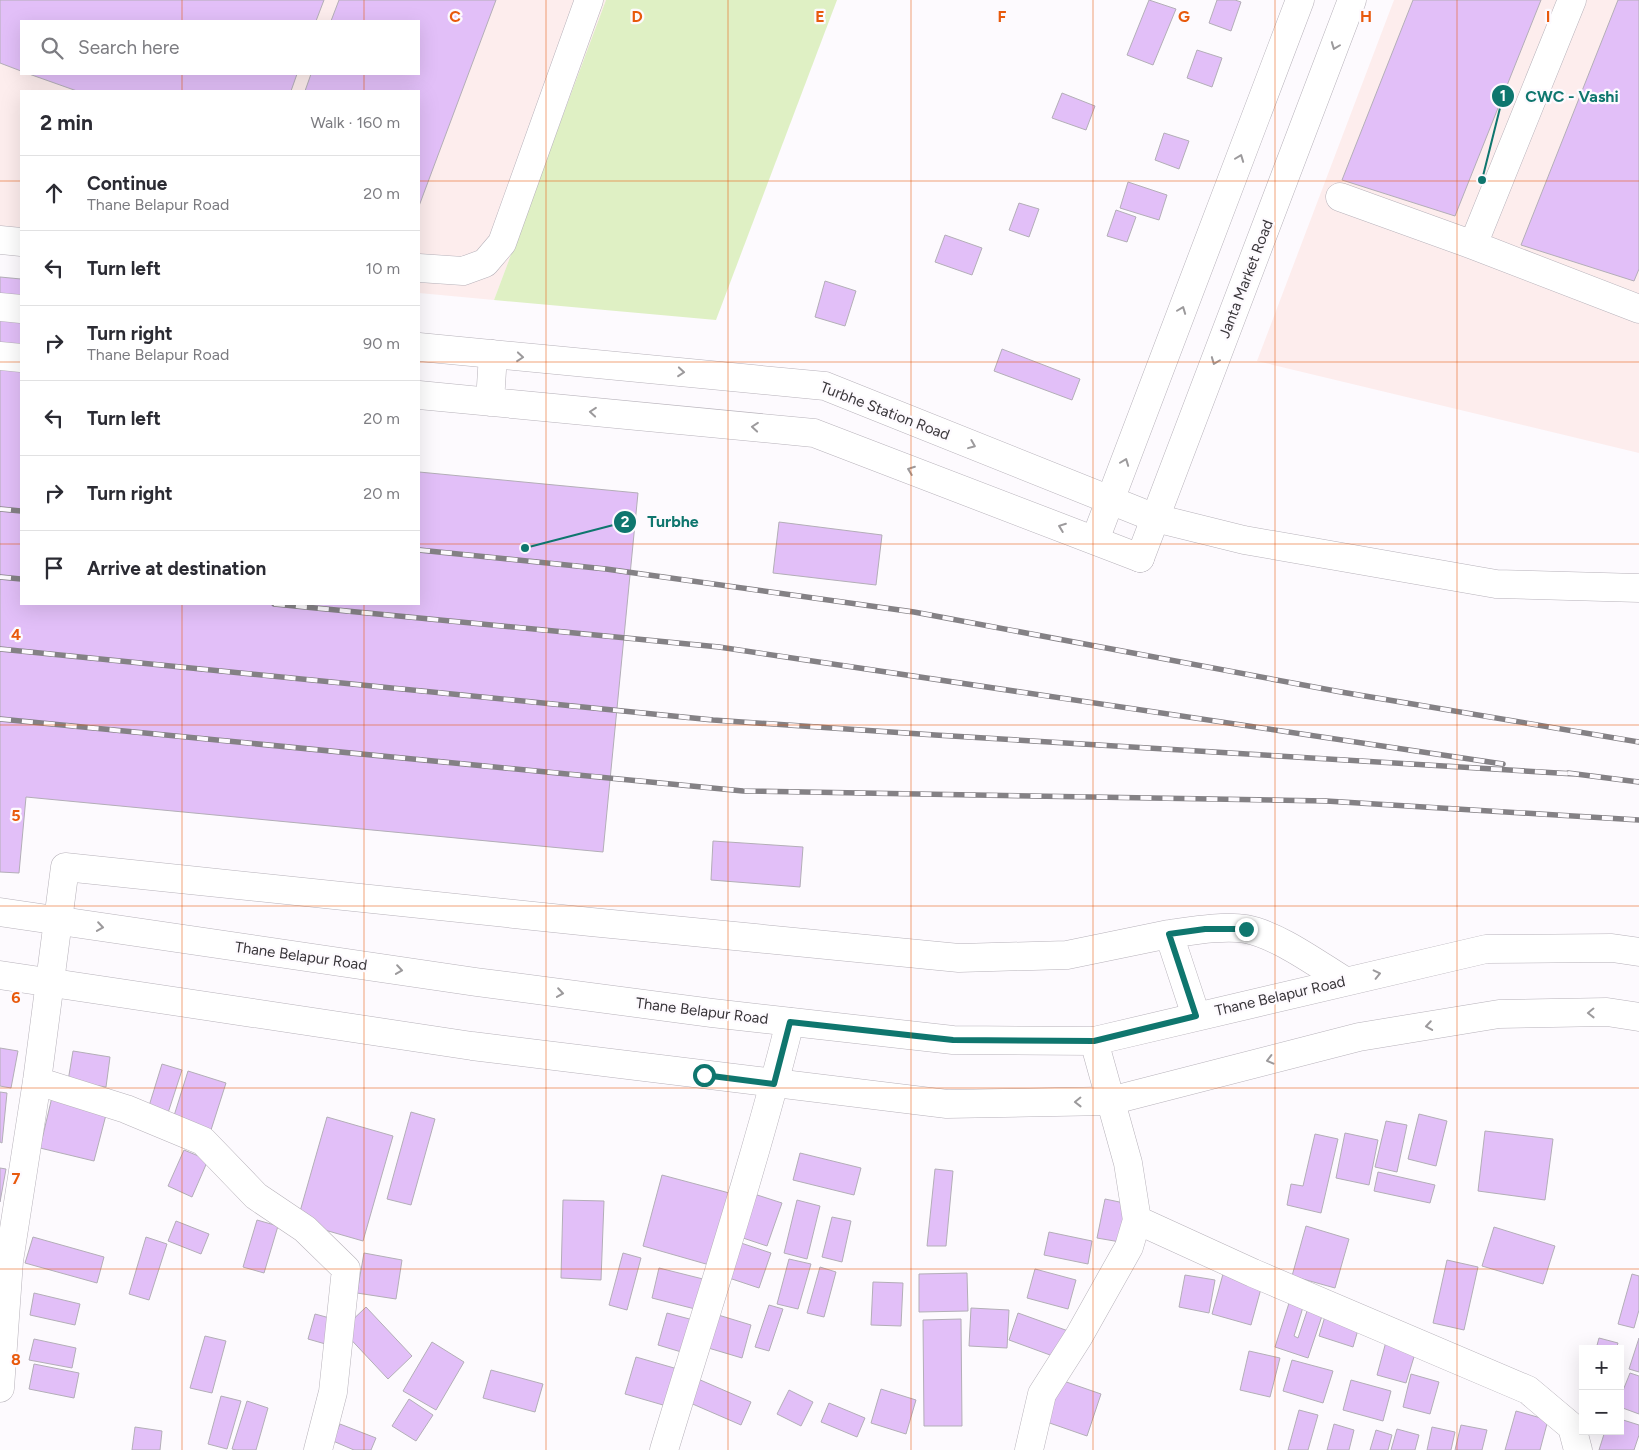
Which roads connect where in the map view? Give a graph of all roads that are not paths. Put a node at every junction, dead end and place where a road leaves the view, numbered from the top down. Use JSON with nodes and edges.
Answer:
{"nodes":[{"id":1,"x":589,"y":0,"type":"edge"},
{"id":2,"x":1300,"y":0,"type":"edge"},
{"id":3,"x":1352,"y":0,"type":"edge"},
{"id":4,"x":1572,"y":0,"type":"edge"},
{"id":5,"x":1340,"y":198,"type":"dead end"},
{"id":6,"x":0,"y":240,"type":"edge"},
{"id":7,"x":20,"y":242,"type":"edge"},
{"id":8,"x":1473,"y":245,"type":"junction"},
{"id":9,"x":420,"y":268,"type":"edge"},
{"id":10,"x":0,"y":307,"type":"edge"},
{"id":11,"x":20,"y":309,"type":"edge"},
{"id":12,"x":1639,"y":309,"type":"edge"},
{"id":13,"x":420,"y":347,"type":"edge"},
{"id":14,"x":493,"y":354,"type":"junction"},
{"id":15,"x":0,"y":356,"type":"edge"},
{"id":16,"x":20,"y":358,"type":"edge"},
{"id":17,"x":420,"y":395,"type":"edge"},
{"id":18,"x":490,"y":402,"type":"junction"},
{"id":19,"x":1110,"y":500,"type":"junction"},
{"id":20,"x":1156,"y":518,"type":"junction"},
{"id":21,"x":1095,"y":540,"type":"junction"},
{"id":22,"x":1639,"y":588,"type":"edge"},
{"id":23,"x":0,"y":912,"type":"edge"},
{"id":24,"x":58,"y":921,"type":"junction"},
{"id":25,"x":1169,"y":934,"type":"junction"},
{"id":26,"x":1639,"y":952,"type":"edge"},
{"id":27,"x":0,"y":975,"type":"edge"},
{"id":28,"x":1345,"y":981,"type":"junction"},
{"id":29,"x":50,"y":982,"type":"junction"},
{"id":30,"x":1196,"y":1016,"type":"junction"},
{"id":31,"x":1639,"y":1018,"type":"edge"},
{"id":32,"x":790,"y":1022,"type":"junction"},
{"id":33,"x":1094,"y":1041,"type":"junction"},
{"id":34,"x":37,"y":1081,"type":"junction"},
{"id":35,"x":774,"y":1084,"type":"junction"},
{"id":36,"x":1110,"y":1101,"type":"junction"},
{"id":37,"x":1137,"y":1220,"type":"junction"},
{"id":38,"x":0,"y":1388,"type":"edge"},
{"id":39,"x":318,"y":1450,"type":"edge"},
{"id":40,"x":664,"y":1450,"type":"edge"},
{"id":41,"x":1029,"y":1450,"type":"edge"},
{"id":42,"x":1578,"y":1450,"type":"edge"}],
"edges":[{"from":1,"to":9,"type":"main road"},
{"from":19,"to":2,"type":"main road","one_way":true},
{"from":3,"to":20,"type":"main road","name":"Janta Market Road","one_way":true},
{"from":4,"to":8,"type":"main road"},
{"from":5,"to":8,"type":"main road"},
{"from":6,"to":7,"type":"main road"},
{"from":8,"to":12,"type":"main road"},
{"from":10,"to":11,"type":"main road"},
{"from":13,"to":14,"type":"main road","name":"Turbhe Station Road"},
{"from":14,"to":18,"type":"main road"},
{"from":14,"to":19,"type":"main road","name":"Turbhe Station Road","one_way":true},
{"from":15,"to":16,"type":"main road"},
{"from":17,"to":18,"type":"main road"},
{"from":21,"to":18,"type":"main road","one_way":true},
{"from":19,"to":20,"type":"main road","name":"Turbhe Station Road"},
{"from":19,"to":21,"type":"main road"},
{"from":20,"to":21,"type":"main road","name":"Janta Market Road"},
{"from":20,"to":22,"type":"main road","name":"Turbhe Station Road"},
{"from":23,"to":24,"type":"main road","name":"Thane Belapur Road"},
{"from":24,"to":25,"type":"main road"},
{"from":24,"to":29,"type":"main road"},
{"from":24,"to":32,"type":"main road","name":"Thane Belapur Road","one_way":true},
{"from":25,"to":28,"type":"main road"},
{"from":25,"to":30,"type":"main road"},
{"from":28,"to":26,"type":"main road","name":"Thane Belapur Road","one_way":true},
{"from":27,"to":29,"type":"main road"},
{"from":28,"to":30,"type":"main road","name":"Thane Belapur Road"},
{"from":29,"to":34,"type":"main road"},
{"from":29,"to":35,"type":"main road"},
{"from":30,"to":33,"type":"main road","name":"Thane Belapur Road"},
{"from":31,"to":36,"type":"main road","one_way":true},
{"from":32,"to":33,"type":"main road","name":"Thane Belapur Road"},
{"from":32,"to":35,"type":"main road"},
{"from":33,"to":36,"type":"main road"},
{"from":34,"to":38,"type":"main road"},
{"from":34,"to":39,"type":"main road"},
{"from":36,"to":35,"type":"main road","one_way":true},
{"from":35,"to":40,"type":"main road"},
{"from":36,"to":37,"type":"main road"},
{"from":37,"to":41,"type":"main road"},
{"from":37,"to":42,"type":"main road"}]}
